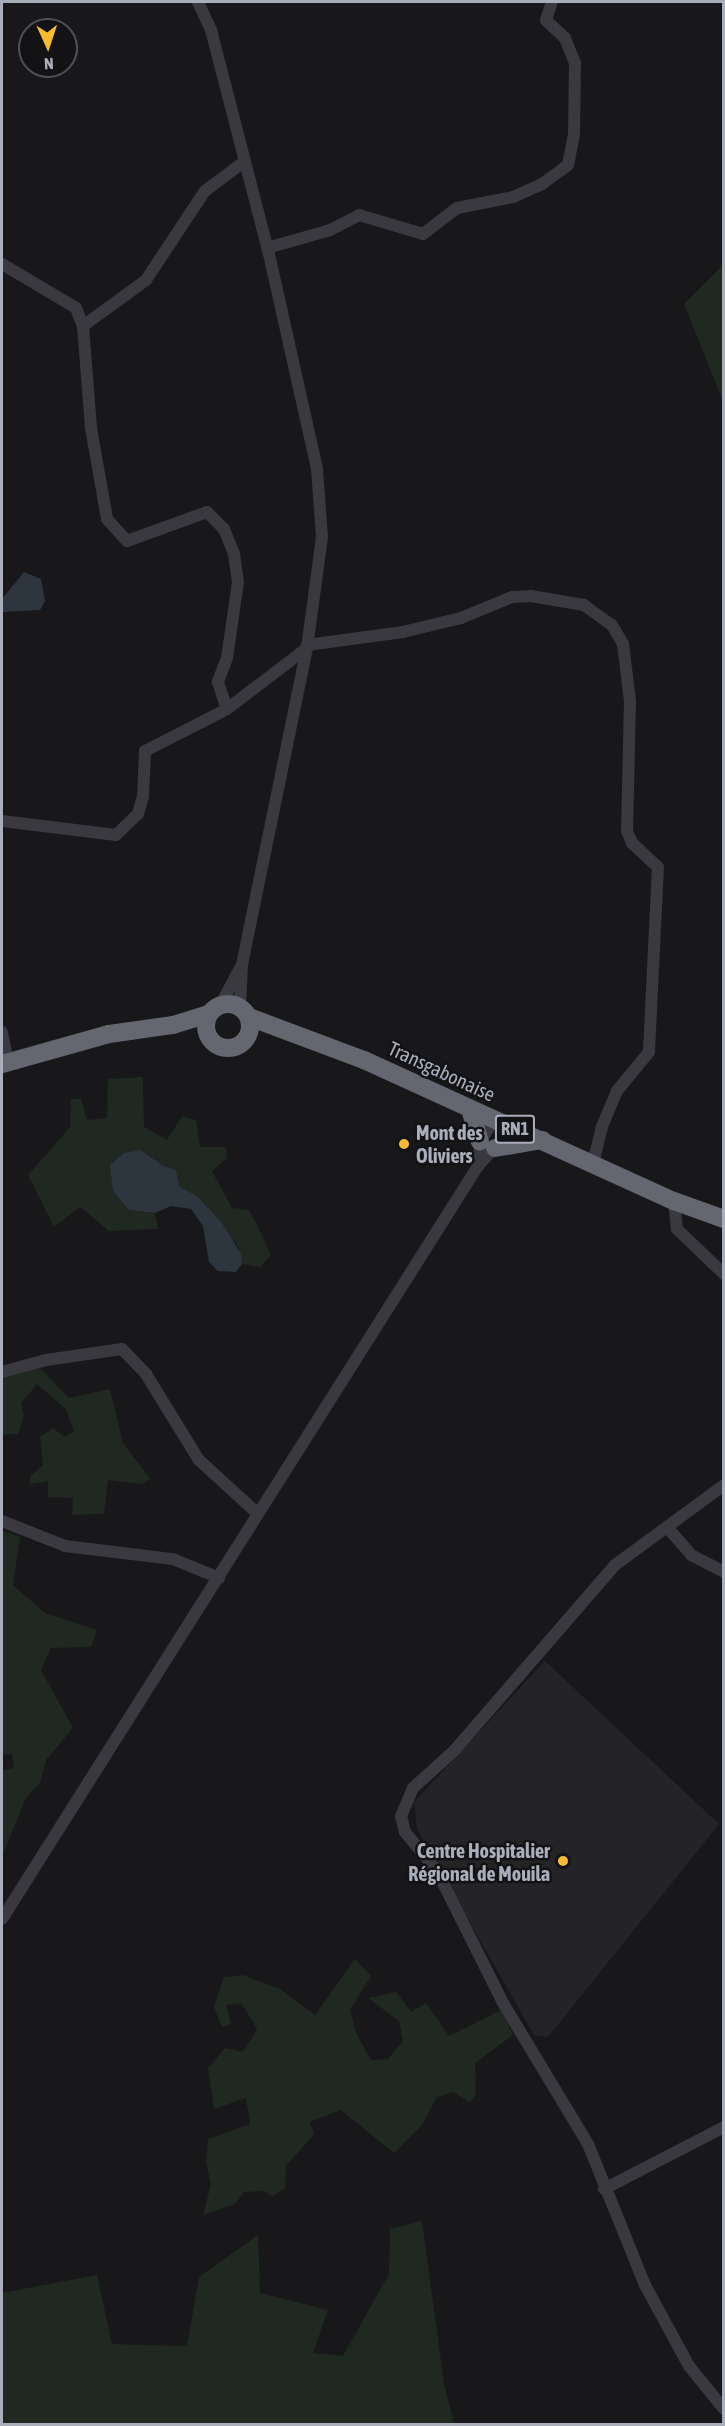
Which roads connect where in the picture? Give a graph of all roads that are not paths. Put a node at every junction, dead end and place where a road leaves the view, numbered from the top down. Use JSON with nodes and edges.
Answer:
{"nodes":[{"id":1,"x":198,"y":2,"type":"edge"},
{"id":2,"x":552,"y":2,"type":"edge"},
{"id":3,"x":245,"y":161,"type":"junction"},
{"id":4,"x":267,"y":248,"type":"junction"},
{"id":5,"x":2,"y":264,"type":"edge"},
{"id":6,"x":83,"y":326,"type":"junction"},
{"id":7,"x":307,"y":646,"type":"junction"},
{"id":8,"x":227,"y":709,"type":"junction"},
{"id":9,"x":2,"y":820,"type":"edge"},
{"id":10,"x":242,"y":964,"type":"junction"},
{"id":11,"x":215,"y":1009,"type":"junction"},
{"id":12,"x":245,"y":1012,"type":"junction"},
{"id":13,"x":172,"y":1025,"type":"junction"},
{"id":14,"x":2,"y":1032,"type":"edge"},
{"id":15,"x":207,"y":1033,"type":"junction"},
{"id":16,"x":247,"y":1037,"type":"junction"},
{"id":17,"x":306,"y":1040,"type":"junction"},
{"id":18,"x":5,"y":1063,"type":"edge"},
{"id":19,"x":470,"y":1109,"type":"junction"},
{"id":20,"x":494,"y":1120,"type":"junction"},
{"id":21,"x":512,"y":1128,"type":"junction"},
{"id":22,"x":542,"y":1140,"type":"junction"},
{"id":23,"x":487,"y":1145,"type":"junction"},
{"id":24,"x":593,"y":1162,"type":"junction"},
{"id":25,"x":674,"y":1201,"type":"junction"},
{"id":26,"x":723,"y":1219,"type":"edge"},
{"id":27,"x":723,"y":1274,"type":"edge"},
{"id":28,"x":2,"y":1372,"type":"edge"},
{"id":29,"x":723,"y":1485,"type":"edge"},
{"id":30,"x":256,"y":1513,"type":"junction"},
{"id":31,"x":2,"y":1521,"type":"edge"},
{"id":32,"x":667,"y":1527,"type":"junction"},
{"id":33,"x":723,"y":1572,"type":"edge"},
{"id":34,"x":219,"y":1578,"type":"junction"},
{"id":35,"x":2,"y":1919,"type":"edge"},
{"id":36,"x":723,"y":2127,"type":"edge"},
{"id":37,"x":604,"y":2190,"type":"junction"},
{"id":38,"x":723,"y":2409,"type":"edge"}],
"edges":[{"from":1,"to":3,"type":"street"},
{"from":2,"to":4,"type":"street"},
{"from":3,"to":4,"type":"street"},
{"from":3,"to":6,"type":"street"},
{"from":4,"to":7,"type":"street"},
{"from":5,"to":6,"type":"street"},
{"from":6,"to":8,"type":"street"},
{"from":7,"to":8,"type":"street"},
{"from":7,"to":10,"type":"street"},
{"from":7,"to":24,"type":"street"},
{"from":8,"to":9,"type":"street"},
{"from":10,"to":11,"type":"street"},
{"from":10,"to":12,"type":"street"},
{"from":11,"to":12,"type":"highway"},
{"from":11,"to":13,"type":"highway"},
{"from":11,"to":15,"type":"highway"},
{"from":12,"to":16,"type":"highway"},
{"from":12,"to":17,"type":"highway","name":"Transgabonaise","number":"RN1"},
{"from":13,"to":15,"type":"highway"},
{"from":13,"to":18,"type":"highway"},
{"from":14,"to":18,"type":"street"},
{"from":15,"to":16,"type":"highway"},
{"from":16,"to":17,"type":"highway","name":"Transgabonaise","number":"RN1"},
{"from":17,"to":19,"type":"highway","name":"Transgabonaise","number":"RN1"},
{"from":19,"to":20,"type":"highway","name":"Transgabonaise","number":"RN1"},
{"from":19,"to":23,"type":"highway"},
{"from":20,"to":21,"type":"highway","name":"Transgabonaise","number":"RN1"},
{"from":20,"to":23,"type":"street"},
{"from":21,"to":22,"type":"highway","name":"Transgabonaise","number":"RN1"},
{"from":21,"to":23,"type":"street"},
{"from":22,"to":23,"type":"highway"},
{"from":22,"to":24,"type":"highway","name":"Transgabonaise","number":"RN1"},
{"from":23,"to":30,"type":"street"},
{"from":24,"to":25,"type":"highway","name":"Transgabonaise","number":"RN1"},
{"from":25,"to":26,"type":"highway","name":"Transgabonaise","number":"RN1"},
{"from":25,"to":27,"type":"street"},
{"from":28,"to":30,"type":"street"},
{"from":29,"to":32,"type":"street"},
{"from":30,"to":34,"type":"street"},
{"from":31,"to":34,"type":"street"},
{"from":32,"to":33,"type":"street"},
{"from":32,"to":37,"type":"street"},
{"from":34,"to":35,"type":"street"},
{"from":36,"to":37,"type":"street"},
{"from":37,"to":38,"type":"street"}]}
